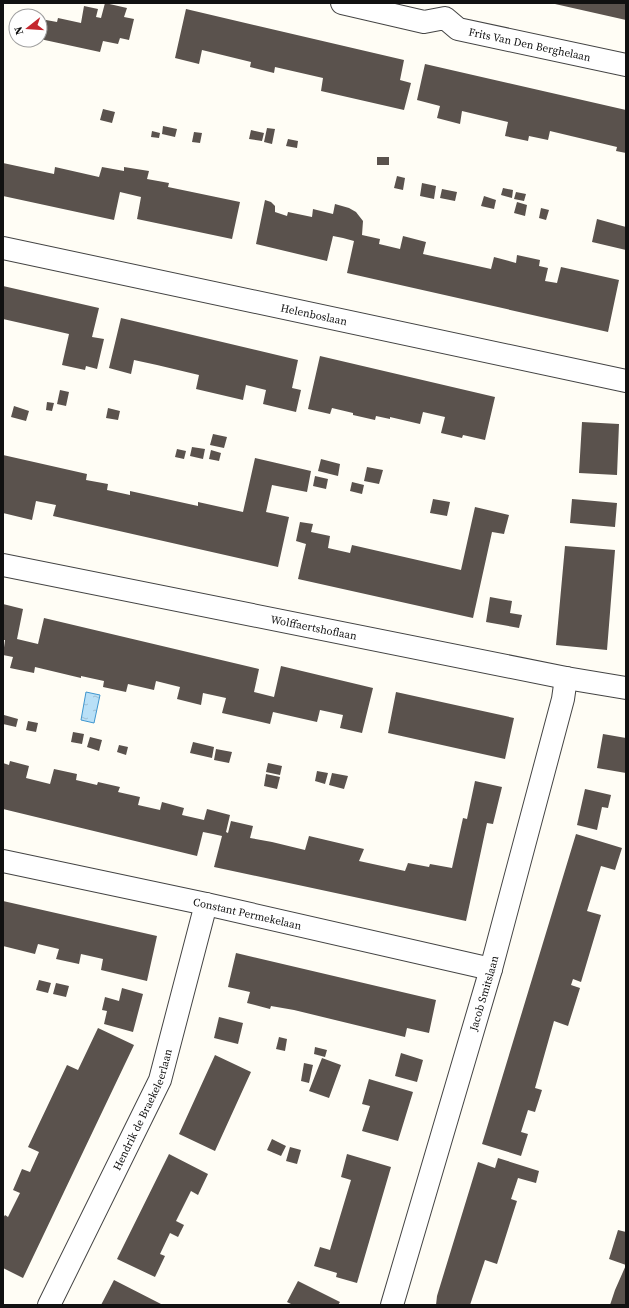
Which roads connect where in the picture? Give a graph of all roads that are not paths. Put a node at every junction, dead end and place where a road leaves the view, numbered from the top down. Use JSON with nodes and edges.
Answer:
{"nodes":[{"id":1,"x":342,"y":3,"type":"edge"},
{"id":2,"x":446,"y":10,"type":"edge"},
{"id":3,"x":626,"y":65,"type":"edge"},
{"id":4,"x":3,"y":248,"type":"edge"},
{"id":5,"x":626,"y":380,"type":"edge"},
{"id":6,"x":3,"y":565,"type":"edge"},
{"id":7,"x":566,"y":678,"type":"junction"},
{"id":8,"x":626,"y":688,"type":"edge"},
{"id":9,"x":3,"y":861,"type":"edge"},
{"id":10,"x":206,"y":904,"type":"junction"},
{"id":11,"x":491,"y":969,"type":"junction"},
{"id":12,"x":49,"y":1305,"type":"edge"},
{"id":13,"x":392,"y":1305,"type":"edge"}],
"edges":[{"from":1,"to":2,"type":"street","name":"Frits Van Den Berghelaan"},
{"from":2,"to":3,"type":"street","name":"Frits Van Den Berghelaan"},
{"from":4,"to":5,"type":"street","name":"Helenboslaan"},
{"from":6,"to":7,"type":"street","name":"Wolffaertshoflaan"},
{"from":7,"to":8,"type":"street","name":"Wolffaertshoflaan"},
{"from":7,"to":11,"type":"street","name":"Jacob Smitslaan"},
{"from":9,"to":10,"type":"street","name":"Constant Permekelaan"},
{"from":10,"to":11,"type":"street","name":"Constant Permekelaan"},
{"from":10,"to":12,"type":"street","name":"Hendrik de Braekeleerlaan"},
{"from":11,"to":13,"type":"street","name":"Jacob Smitslaan"}]}
